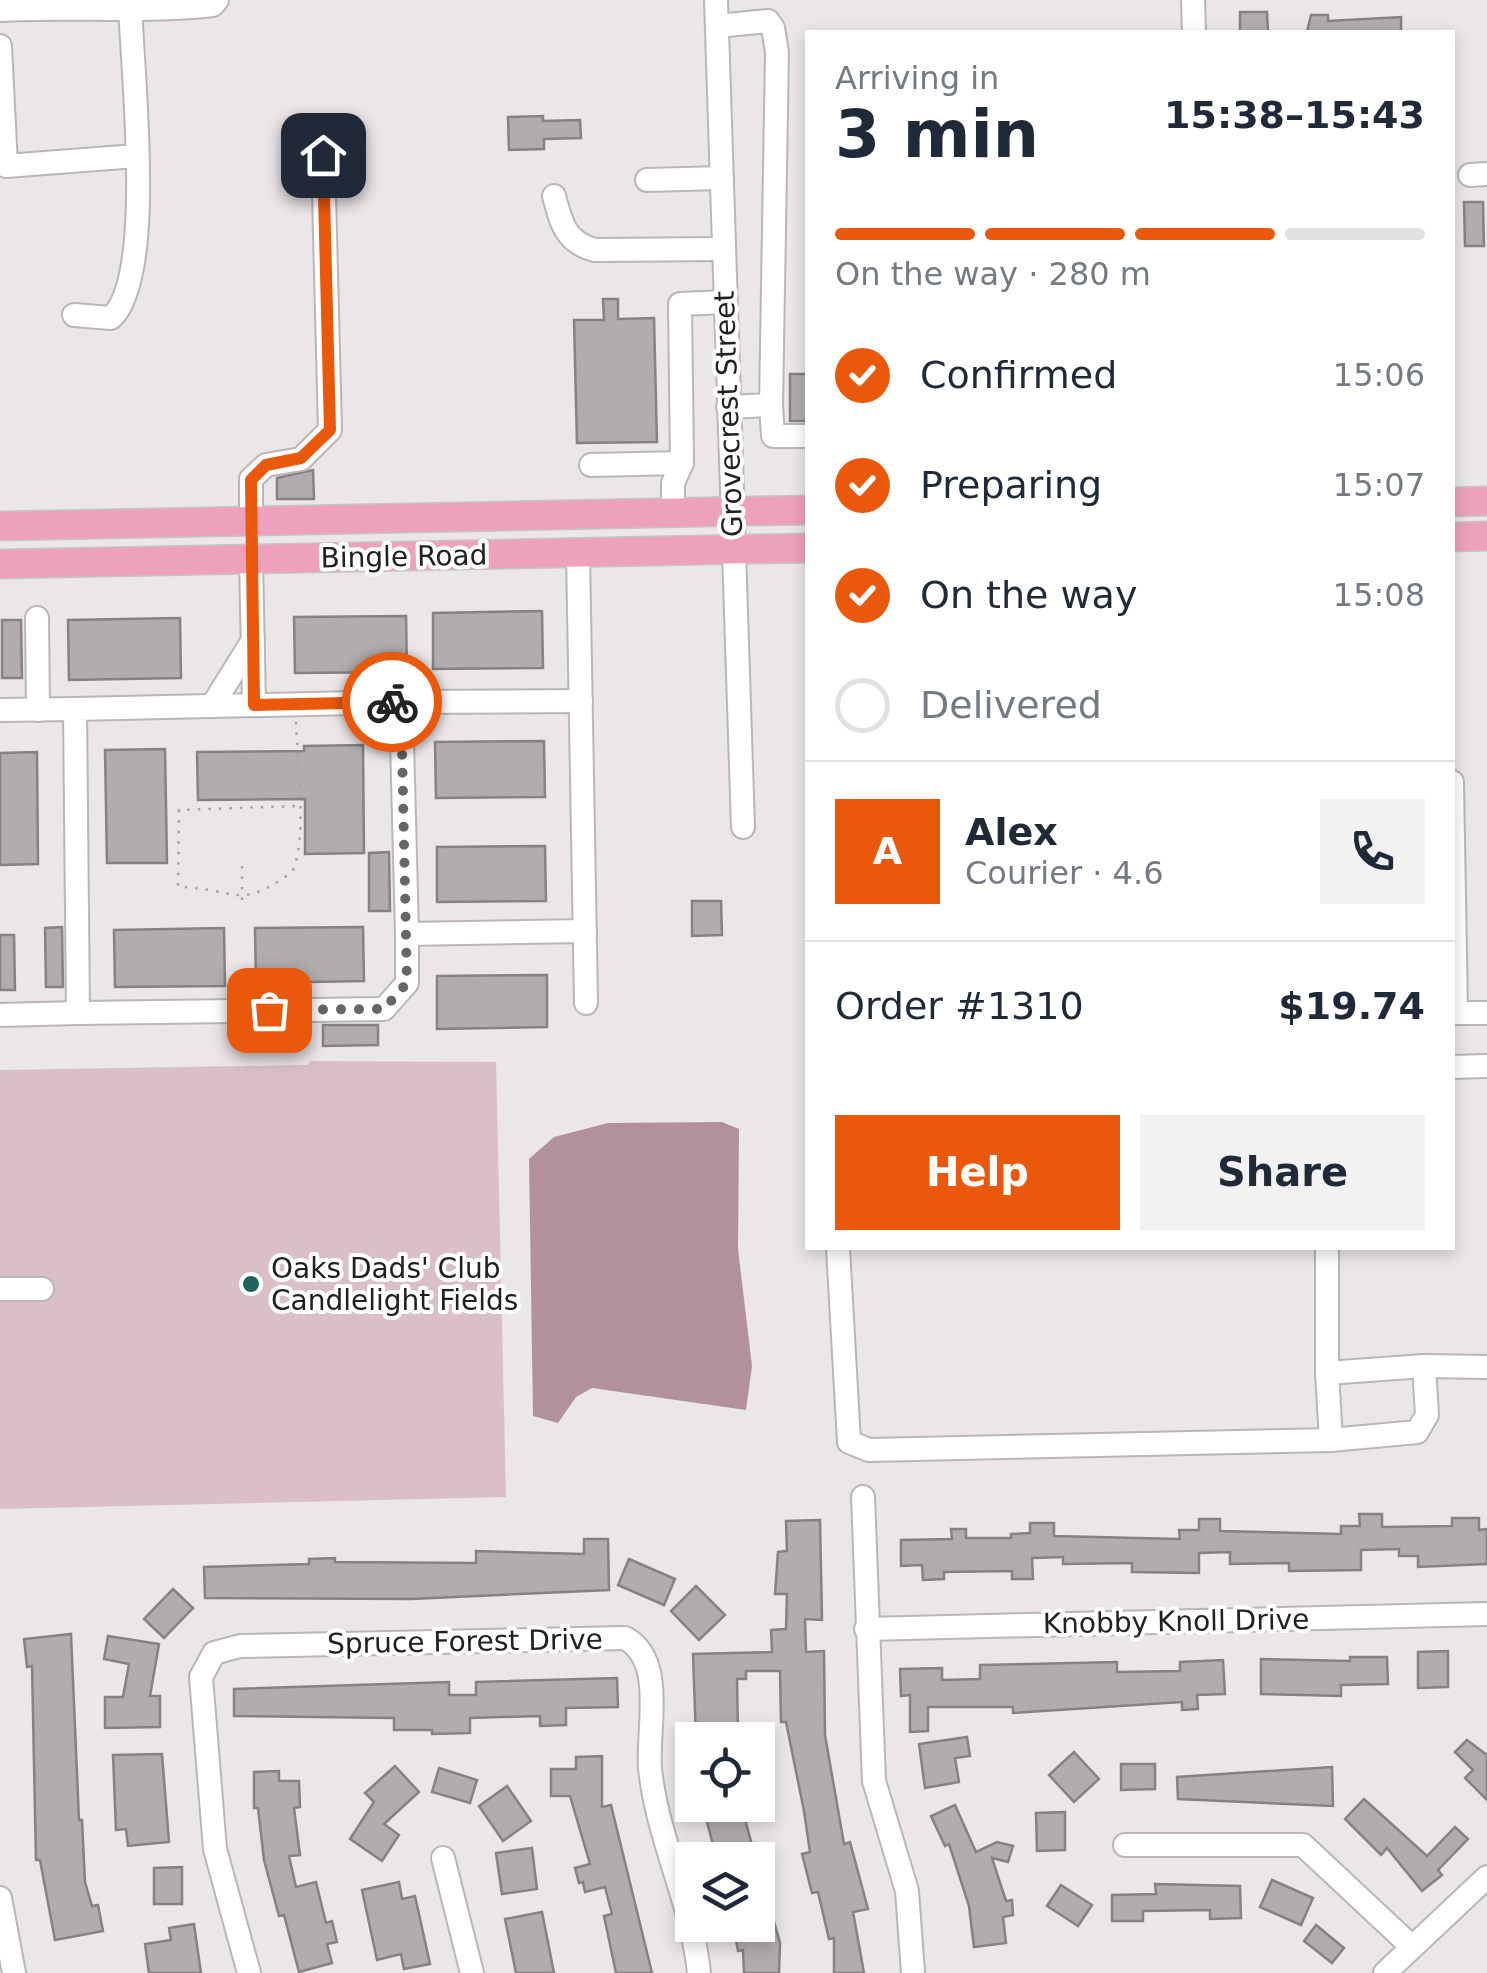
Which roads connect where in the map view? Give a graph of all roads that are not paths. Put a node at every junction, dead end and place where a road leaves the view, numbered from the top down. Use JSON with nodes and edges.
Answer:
{"nodes":[{"id":1,"x":716,"y":0,"type":"edge"},
{"id":2,"x":1193,"y":0,"type":"edge"},
{"id":3,"x":215,"y":2,"type":"edge"},
{"id":4,"x":74,"y":3,"type":"edge"},
{"id":5,"x":130,"y":3,"type":"edge"},
{"id":6,"x":0,"y":10,"type":"edge"},
{"id":7,"x":717,"y":26,"type":"junction"},
{"id":8,"x":1194,"y":30,"type":"edge"},
{"id":9,"x":0,"y":46,"type":"edge"},
{"id":10,"x":323,"y":155,"type":"dead end"},
{"id":11,"x":136,"y":156,"type":"junction"},
{"id":12,"x":722,"y":178,"type":"junction"},
{"id":13,"x":647,"y":180,"type":"dead end"},
{"id":14,"x":554,"y":196,"type":"dead end"},
{"id":15,"x":724,"y":248,"type":"junction"},
{"id":16,"x":725,"y":302,"type":"junction"},
{"id":17,"x":74,"y":316,"type":"dead end"},
{"id":18,"x":771,"y":406,"type":"junction"},
{"id":19,"x":728,"y":407,"type":"junction"},
{"id":20,"x":805,"y":436,"type":"edge"},
{"id":21,"x":682,"y":463,"type":"junction"},
{"id":22,"x":591,"y":465,"type":"dead end"},
{"id":23,"x":1487,"y":501,"type":"edge"},
{"id":24,"x":1455,"y":502,"type":"edge"},
{"id":25,"x":805,"y":510,"type":"edge"},
{"id":26,"x":731,"y":511,"type":"junction"},
{"id":27,"x":674,"y":512,"type":"junction"},
{"id":28,"x":251,"y":520,"type":"junction"},
{"id":29,"x":0,"y":526,"type":"edge"},
{"id":30,"x":1487,"y":536,"type":"edge"},
{"id":31,"x":1455,"y":537,"type":"edge"},
{"id":32,"x":805,"y":548,"type":"edge"},
{"id":33,"x":732,"y":549,"type":"junction"},
{"id":34,"x":578,"y":552,"type":"junction"},
{"id":35,"x":251,"y":558,"type":"junction"},
{"id":36,"x":0,"y":564,"type":"edge"},
{"id":37,"x":37,"y":618,"type":"dead end"},
{"id":38,"x":253,"y":640,"type":"junction"},
{"id":39,"x":580,"y":701,"type":"junction"},
{"id":40,"x":401,"y":702,"type":"junction"},
{"id":41,"x":254,"y":705,"type":"junction"},
{"id":42,"x":212,"y":706,"type":"junction"},
{"id":43,"x":74,"y":709,"type":"junction"},
{"id":44,"x":0,"y":710,"type":"edge"},
{"id":45,"x":38,"y":710,"type":"junction"},
{"id":46,"x":742,"y":827,"type":"dead end"},
{"id":47,"x":584,"y":931,"type":"junction"},
{"id":48,"x":407,"y":934,"type":"junction"},
{"id":49,"x":586,"y":1003,"type":"dead end"},
{"id":50,"x":78,"y":1013,"type":"junction"},
{"id":51,"x":1455,"y":1013,"type":"edge"},
{"id":52,"x":1487,"y":1013,"type":"edge"},
{"id":53,"x":0,"y":1015,"type":"edge"},
{"id":54,"x":1455,"y":1066,"type":"edge"},
{"id":55,"x":1487,"y":1066,"type":"edge"},
{"id":56,"x":838,"y":1250,"type":"edge"},
{"id":57,"x":1327,"y":1250,"type":"edge"},
{"id":58,"x":0,"y":1289,"type":"edge"},
{"id":59,"x":42,"y":1289,"type":"dead end"},
{"id":60,"x":1424,"y":1366,"type":"junction"},
{"id":61,"x":1487,"y":1367,"type":"edge"},
{"id":62,"x":1327,"y":1373,"type":"junction"},
{"id":63,"x":1331,"y":1440,"type":"junction"},
{"id":64,"x":863,"y":1497,"type":"dead end"},
{"id":65,"x":1487,"y":1614,"type":"edge"},
{"id":66,"x":866,"y":1629,"type":"junction"},
{"id":67,"x":1125,"y":1845,"type":"dead end"},
{"id":68,"x":443,"y":1858,"type":"dead end"},
{"id":69,"x":1487,"y":1877,"type":"edge"},
{"id":70,"x":0,"y":1898,"type":"edge"},
{"id":71,"x":1412,"y":1946,"type":"junction"},
{"id":72,"x":14,"y":1973,"type":"edge"},
{"id":73,"x":248,"y":1973,"type":"edge"},
{"id":74,"x":472,"y":1973,"type":"edge"},
{"id":75,"x":699,"y":1973,"type":"edge"},
{"id":76,"x":913,"y":1973,"type":"edge"},
{"id":77,"x":1384,"y":1973,"type":"edge"}],
"edges":[{"from":1,"to":7,"type":"street","name":"Grovecrest Street"},
{"from":2,"to":8,"type":"street"},
{"from":3,"to":5,"type":"street"},
{"from":4,"to":5,"type":"street"},
{"from":4,"to":6,"type":"street"},
{"from":5,"to":11,"type":"street"},
{"from":7,"to":12,"type":"street","name":"Grovecrest Street"},
{"from":7,"to":18,"type":"street"},
{"from":9,"to":11,"type":"street"},
{"from":10,"to":28,"type":"street"},
{"from":11,"to":17,"type":"street"},
{"from":12,"to":13,"type":"street"},
{"from":12,"to":15,"type":"street","name":"Grovecrest Street"},
{"from":14,"to":15,"type":"street"},
{"from":15,"to":16,"type":"street","name":"Grovecrest Street"},
{"from":16,"to":19,"type":"street","name":"Grovecrest Street"},
{"from":16,"to":21,"type":"street"},
{"from":18,"to":19,"type":"street"},
{"from":18,"to":20,"type":"street"},
{"from":19,"to":26,"type":"street","name":"Grovecrest Street"},
{"from":21,"to":22,"type":"street"},
{"from":21,"to":27,"type":"street"},
{"from":23,"to":24,"type":"main road"},
{"from":25,"to":26,"type":"main road","name":"Bingle Road"},
{"from":26,"to":27,"type":"main road","name":"Bingle Road"},
{"from":26,"to":33,"type":"street","name":"Grovecrest Street"},
{"from":27,"to":28,"type":"main road","name":"Bingle Road"},
{"from":28,"to":29,"type":"main road","name":"Bingle Road"},
{"from":28,"to":35,"type":"main road"},
{"from":30,"to":31,"type":"main road"},
{"from":32,"to":33,"type":"main road","name":"Bingle Road"},
{"from":33,"to":34,"type":"main road","name":"Bingle Road"},
{"from":33,"to":46,"type":"street","name":"Grovecrest Street"},
{"from":34,"to":35,"type":"main road","name":"Bingle Road"},
{"from":34,"to":39,"type":"street"},
{"from":35,"to":36,"type":"main road","name":"Bingle Road"},
{"from":35,"to":38,"type":"street"},
{"from":37,"to":45,"type":"street"},
{"from":38,"to":41,"type":"street"},
{"from":38,"to":42,"type":"street"},
{"from":39,"to":40,"type":"street"},
{"from":39,"to":47,"type":"street"},
{"from":40,"to":41,"type":"street"},
{"from":40,"to":48,"type":"street"},
{"from":41,"to":42,"type":"street"},
{"from":42,"to":43,"type":"street"},
{"from":43,"to":45,"type":"street"},
{"from":43,"to":50,"type":"street"},
{"from":44,"to":45,"type":"street"},
{"from":47,"to":48,"type":"street"},
{"from":47,"to":49,"type":"street"},
{"from":48,"to":50,"type":"street"},
{"from":50,"to":53,"type":"street"},
{"from":51,"to":52,"type":"street"},
{"from":54,"to":55,"type":"street"},
{"from":56,"to":63,"type":"street"},
{"from":57,"to":62,"type":"street"},
{"from":58,"to":59,"type":"street"},
{"from":60,"to":61,"type":"street"},
{"from":60,"to":62,"type":"street"},
{"from":60,"to":63,"type":"street"},
{"from":62,"to":63,"type":"street"},
{"from":64,"to":66,"type":"street"},
{"from":65,"to":66,"type":"street","name":"Knobby Knoll Drive"},
{"from":66,"to":76,"type":"street"},
{"from":67,"to":71,"type":"street"},
{"from":68,"to":74,"type":"street"},
{"from":69,"to":71,"type":"street"},
{"from":70,"to":72,"type":"street"},
{"from":71,"to":77,"type":"street"},
{"from":73,"to":75,"type":"street","name":"Spruce Forest Drive"}]}
